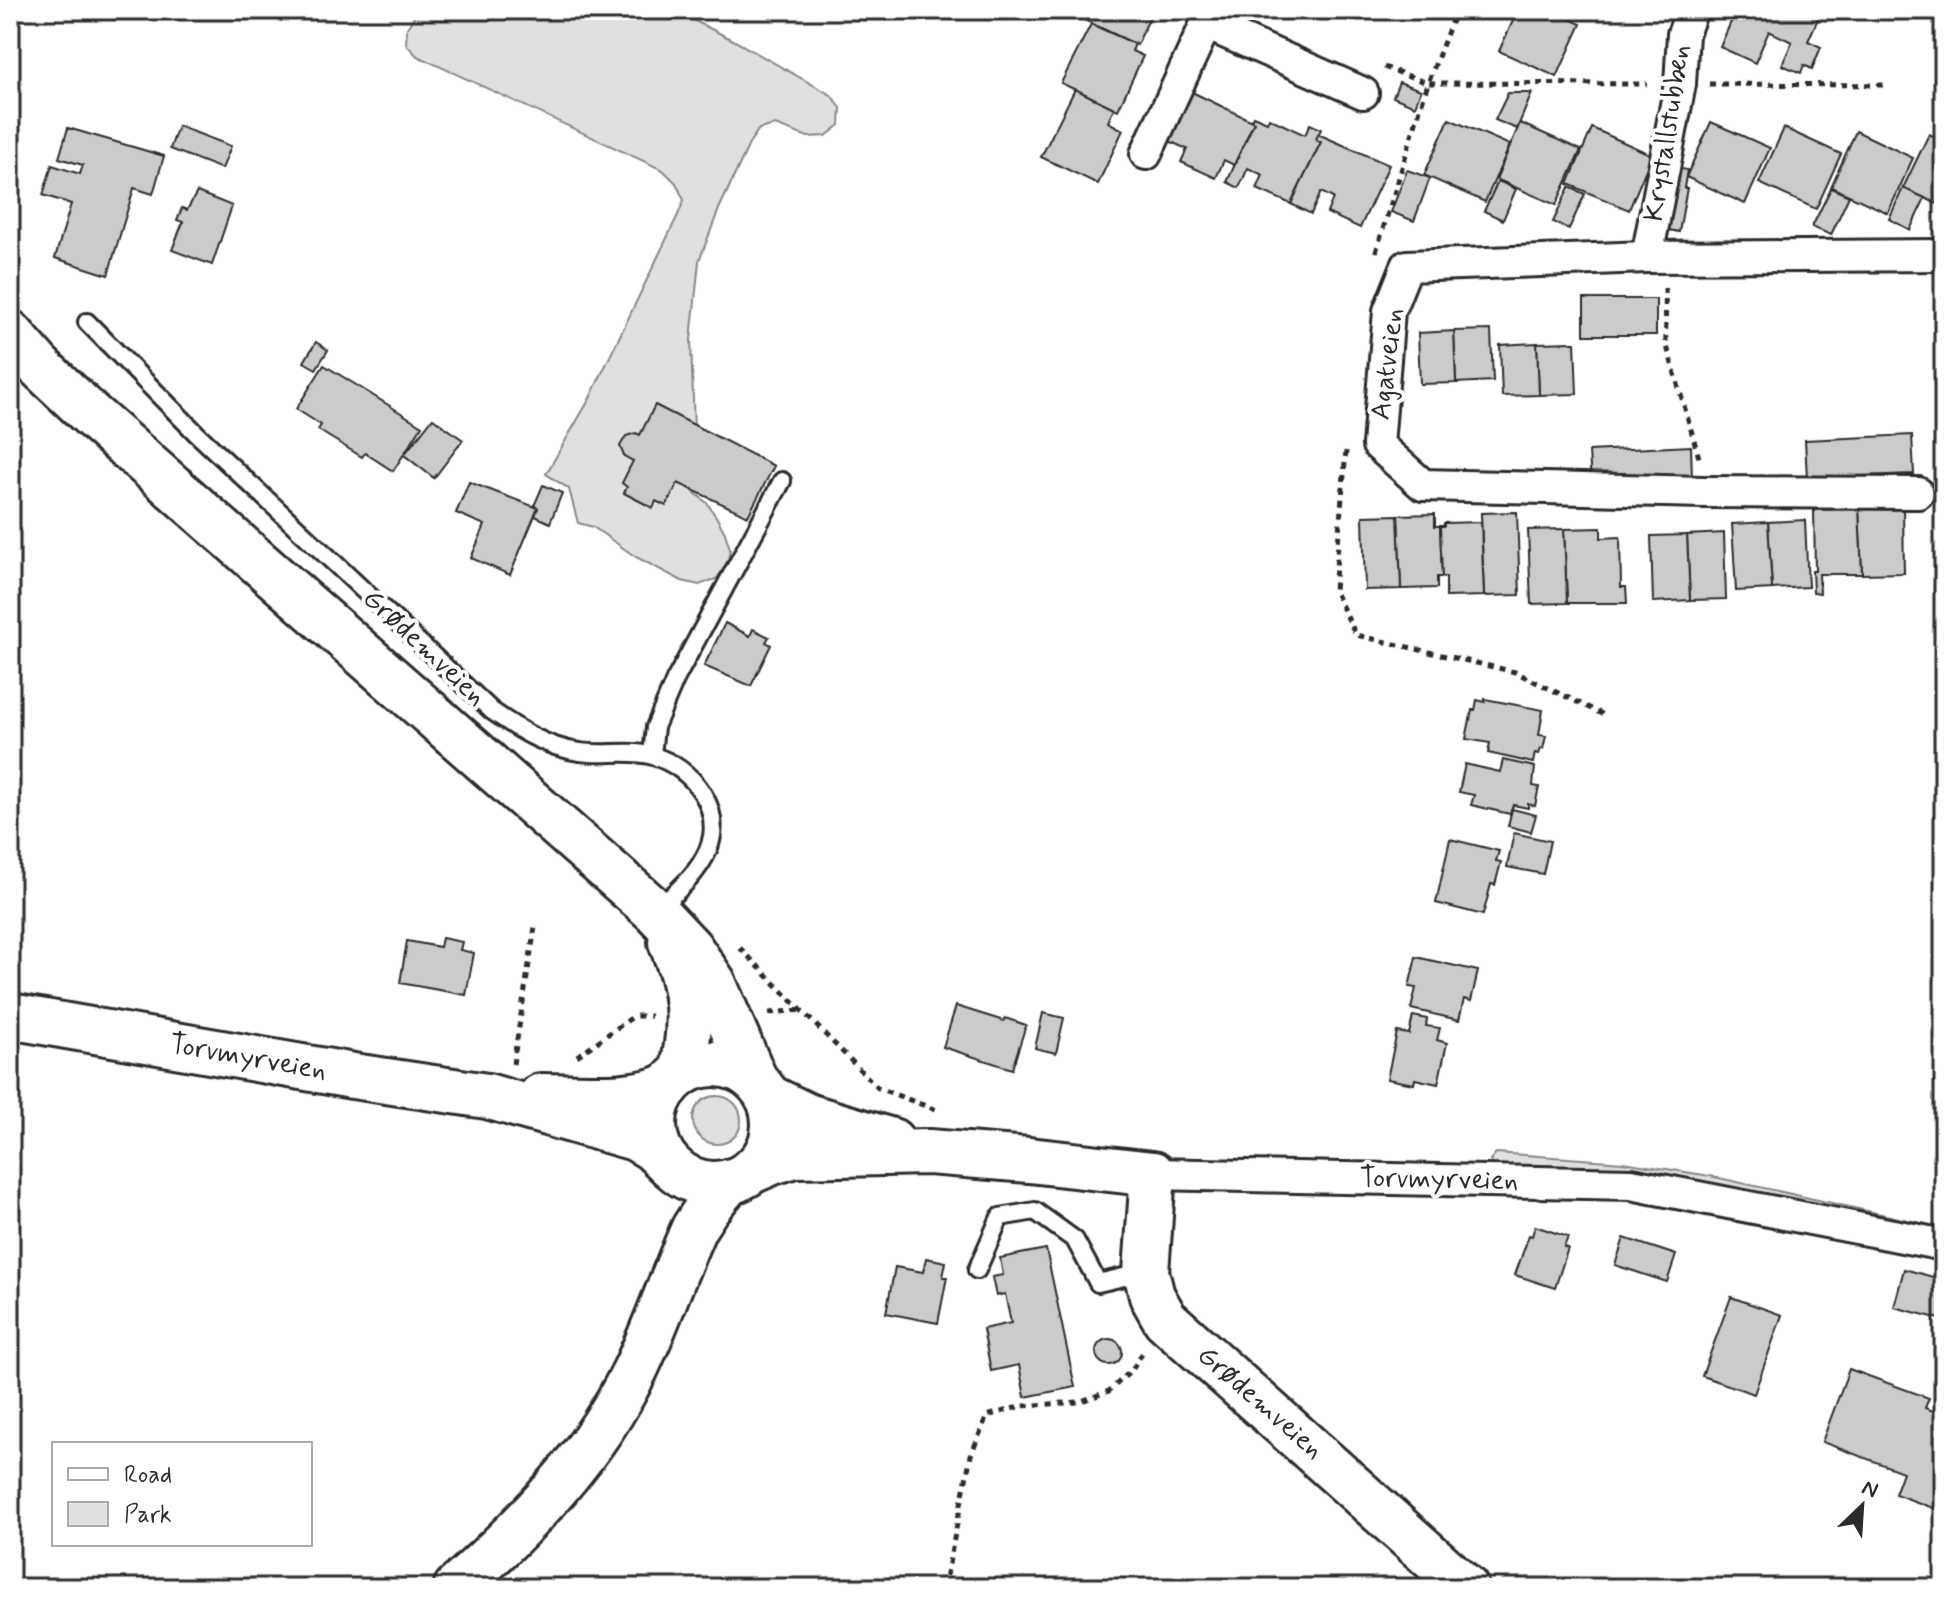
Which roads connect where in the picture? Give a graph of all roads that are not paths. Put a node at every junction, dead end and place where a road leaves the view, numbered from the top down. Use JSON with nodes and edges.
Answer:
{"nodes":[{"id":1,"x":1692,"y":10,"type":"edge"},
{"id":2,"x":1207,"y":17,"type":"edge"},
{"id":3,"x":1363,"y":93,"type":"road end"},
{"id":4,"x":1146,"y":154,"type":"dead end"},
{"id":5,"x":1944,"y":255,"type":"edge"},
{"id":6,"x":1647,"y":257,"type":"junction"},
{"id":7,"x":87,"y":322,"type":"dead end"},
{"id":8,"x":10,"y":333,"type":"edge"},
{"id":9,"x":782,"y":481,"type":"dead end"},
{"id":10,"x":1918,"y":493,"type":"dead end"},
{"id":11,"x":652,"y":755,"type":"junction"},
{"id":12,"x":655,"y":911,"type":"junction"},
{"id":13,"x":10,"y":1016,"type":"edge"},
{"id":14,"x":675,"y":1079,"type":"junction"},
{"id":15,"x":500,"y":1081,"type":"junction"},
{"id":16,"x":761,"y":1088,"type":"junction"},
{"id":17,"x":929,"y":1152,"type":"junction"},
{"id":18,"x":671,"y":1166,"type":"junction"},
{"id":19,"x":1153,"y":1174,"type":"junction"},
{"id":20,"x":739,"y":1177,"type":"junction"},
{"id":21,"x":1944,"y":1245,"type":"edge"},
{"id":22,"x":977,"y":1270,"type":"dead end"},
{"id":23,"x":1146,"y":1272,"type":"junction"},
{"id":24,"x":456,"y":1588,"type":"edge"},
{"id":25,"x":1466,"y":1588,"type":"edge"}],
"edges":[{"from":1,"to":6,"type":"street","name":"Krystallstubben"},
{"from":2,"to":3,"type":"street"},
{"from":2,"to":4,"type":"street"},
{"from":5,"to":6,"type":"street"},
{"from":6,"to":10,"type":"street","name":"Agatveien"},
{"from":7,"to":11,"type":"lane","name":"Grødemveien"},
{"from":8,"to":12,"type":"main road"},
{"from":9,"to":11,"type":"lane"},
{"from":11,"to":12,"type":"lane","name":"Grødemveien"},
{"from":12,"to":14,"type":"main road"},
{"from":12,"to":16,"type":"main road"},
{"from":13,"to":15,"type":"main road","name":"Torvmyrveien"},
{"from":14,"to":15,"type":"main road","name":"Torvmyrveien"},
{"from":14,"to":16,"type":"main road"},
{"from":14,"to":18,"type":"main road"},
{"from":15,"to":18,"type":"main road","name":"Torvmyrveien"},
{"from":16,"to":17,"type":"main road","name":"Torvmyrveien"},
{"from":16,"to":20,"type":"main road"},
{"from":17,"to":19,"type":"main road","name":"Torvmyrveien"},
{"from":17,"to":20,"type":"main road","name":"Torvmyrveien"},
{"from":18,"to":20,"type":"main road"},
{"from":19,"to":21,"type":"street","name":"Torvmyrveien"},
{"from":19,"to":23,"type":"main road","name":"Grødemveien"},
{"from":20,"to":24,"type":"main road"},
{"from":22,"to":23,"type":"lane"},
{"from":23,"to":25,"type":"main road","name":"Grødemveien"}]}
